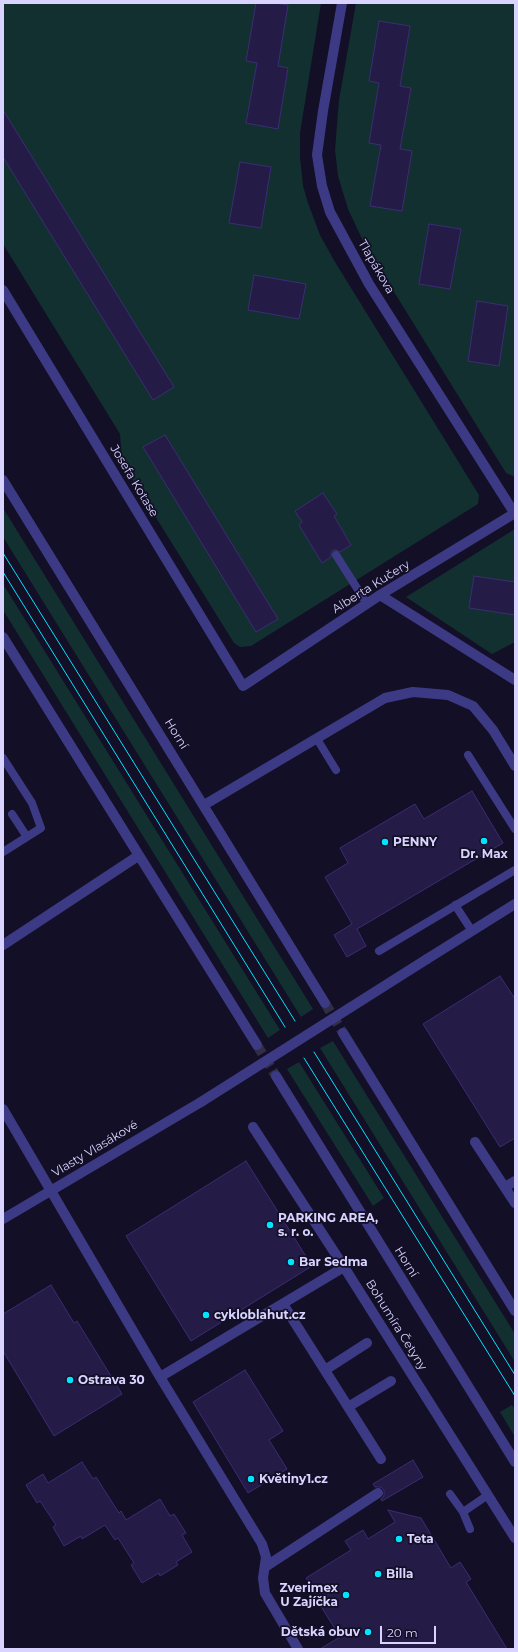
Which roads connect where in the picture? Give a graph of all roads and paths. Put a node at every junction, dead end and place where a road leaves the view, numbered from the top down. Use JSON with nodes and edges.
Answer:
{"nodes":[{"id":1,"x":342,"y":3,"type":"edge"},
{"id":2,"x":3,"y":290,"type":"edge"},
{"id":3,"x":3,"y":480,"type":"edge"},
{"id":4,"x":515,"y":514,"type":"edge"},
{"id":5,"x":336,"y":554,"type":"dead end"},
{"id":6,"x":380,"y":595,"type":"junction"},
{"id":7,"x":367,"y":604,"type":"junction"},
{"id":8,"x":3,"y":637,"type":"edge"},
{"id":9,"x":7,"y":650,"type":"edge"},
{"id":10,"x":515,"y":680,"type":"edge"},
{"id":11,"x":243,"y":686,"type":"joint"},
{"id":12,"x":317,"y":738,"type":"junction"},
{"id":13,"x":468,"y":755,"type":"dead end"},
{"id":14,"x":3,"y":760,"type":"edge"},
{"id":15,"x":515,"y":766,"type":"edge"},
{"id":16,"x":336,"y":770,"type":"dead end"},
{"id":17,"x":204,"y":805,"type":"junction"},
{"id":18,"x":12,"y":814,"type":"dead end"},
{"id":19,"x":515,"y":829,"type":"edge"},
{"id":20,"x":27,"y":837,"type":"junction"},
{"id":21,"x":3,"y":852,"type":"edge"},
{"id":22,"x":138,"y":856,"type":"junction"},
{"id":23,"x":515,"y":870,"type":"edge"},
{"id":24,"x":515,"y":904,"type":"edge"},
{"id":25,"x":455,"y":905,"type":"junction"},
{"id":26,"x":472,"y":931,"type":"junction"},
{"id":27,"x":3,"y":945,"type":"edge"},
{"id":28,"x":379,"y":952,"type":"dead end"},
{"id":29,"x":325,"y":1002,"type":"tunnel mouth"},
{"id":30,"x":343,"y":1033,"type":"tunnel mouth"},
{"id":31,"x":257,"y":1045,"type":"tunnel mouth"},
{"id":32,"x":276,"y":1076,"type":"tunnel mouth"},
{"id":33,"x":3,"y":1109,"type":"edge"},
{"id":34,"x":253,"y":1127,"type":"dead end"},
{"id":35,"x":475,"y":1142,"type":"dead end"},
{"id":36,"x":515,"y":1181,"type":"edge"},
{"id":37,"x":505,"y":1187,"type":"junction"},
{"id":38,"x":51,"y":1190,"type":"junction"},
{"id":39,"x":515,"y":1204,"type":"edge"},
{"id":40,"x":3,"y":1219,"type":"edge"},
{"id":41,"x":344,"y":1267,"type":"junction"},
{"id":42,"x":283,"y":1304,"type":"junction"},
{"id":43,"x":515,"y":1310,"type":"edge"},
{"id":44,"x":367,"y":1343,"type":"dead end"},
{"id":45,"x":325,"y":1370,"type":"junction"},
{"id":46,"x":160,"y":1377,"type":"junction"},
{"id":47,"x":391,"y":1381,"type":"dead end"},
{"id":48,"x":348,"y":1407,"type":"junction"},
{"id":49,"x":381,"y":1459,"type":"dead end"},
{"id":50,"x":515,"y":1462,"type":"edge"},
{"id":51,"x":378,"y":1493,"type":"dead end"},
{"id":52,"x":450,"y":1494,"type":"dead end"},
{"id":53,"x":488,"y":1495,"type":"junction"},
{"id":54,"x":463,"y":1512,"type":"junction"},
{"id":55,"x":470,"y":1529,"type":"dead end"},
{"id":56,"x":515,"y":1538,"type":"edge"},
{"id":57,"x":265,"y":1567,"type":"junction"},
{"id":58,"x":298,"y":1649,"type":"edge"}],
"edges":[{"from":1,"to":4,"type":"street","name":"Tlapákova"},
{"from":2,"to":11,"type":"street","name":"Josefa Kotase"},
{"from":3,"to":17,"type":"street","name":"Horní"},
{"from":4,"to":6,"type":"street","name":"Alberta Kučery"},
{"from":5,"to":7,"type":"lane"},
{"from":6,"to":7,"type":"street","name":"Alberta Kučery"},
{"from":6,"to":10,"type":"street"},
{"from":7,"to":11,"type":"street","name":"Alberta Kučery"},
{"from":8,"to":9,"type":"street"},
{"from":9,"to":22,"type":"street"},
{"from":12,"to":15,"type":"street"},
{"from":12,"to":16,"type":"lane"},
{"from":12,"to":17,"type":"street"},
{"from":13,"to":19,"type":"lane"},
{"from":14,"to":20,"type":"lane"},
{"from":17,"to":29,"type":"street","name":"Horní"},
{"from":18,"to":20,"type":"lane"},
{"from":20,"to":21,"type":"lane"},
{"from":22,"to":27,"type":"street"},
{"from":22,"to":31,"type":"street"},
{"from":23,"to":25,"type":"lane"},
{"from":24,"to":26,"type":"street","name":"Vlasty Vlasákové"},
{"from":25,"to":26,"type":"lane"},
{"from":25,"to":28,"type":"lane"},
{"from":26,"to":38,"type":"street","name":"Vlasty Vlasákové","bridge":true},
{"from":30,"to":43,"type":"street"},
{"from":32,"to":50,"type":"street","name":"Horní"},
{"from":33,"to":38,"type":"street"},
{"from":34,"to":41,"type":"street","name":"Bohumíra Četyny"},
{"from":35,"to":37,"type":"street"},
{"from":36,"to":37,"type":"street"},
{"from":37,"to":39,"type":"street"},
{"from":38,"to":40,"type":"street","name":"Vlasty Vlasákové"},
{"from":38,"to":46,"type":"street"},
{"from":41,"to":42,"type":"street"},
{"from":41,"to":53,"type":"street","name":"Bohumíra Četyny"},
{"from":42,"to":45,"type":"street"},
{"from":42,"to":46,"type":"street"},
{"from":44,"to":45,"type":"street"},
{"from":45,"to":48,"type":"street"},
{"from":46,"to":57,"type":"street"},
{"from":47,"to":48,"type":"street"},
{"from":48,"to":49,"type":"street"},
{"from":51,"to":57,"type":"street"},
{"from":52,"to":54,"type":"lane"},
{"from":53,"to":54,"type":"lane"},
{"from":53,"to":56,"type":"street","name":"Bohumíra Četyny"},
{"from":54,"to":55,"type":"lane"},
{"from":57,"to":58,"type":"street"}]}
